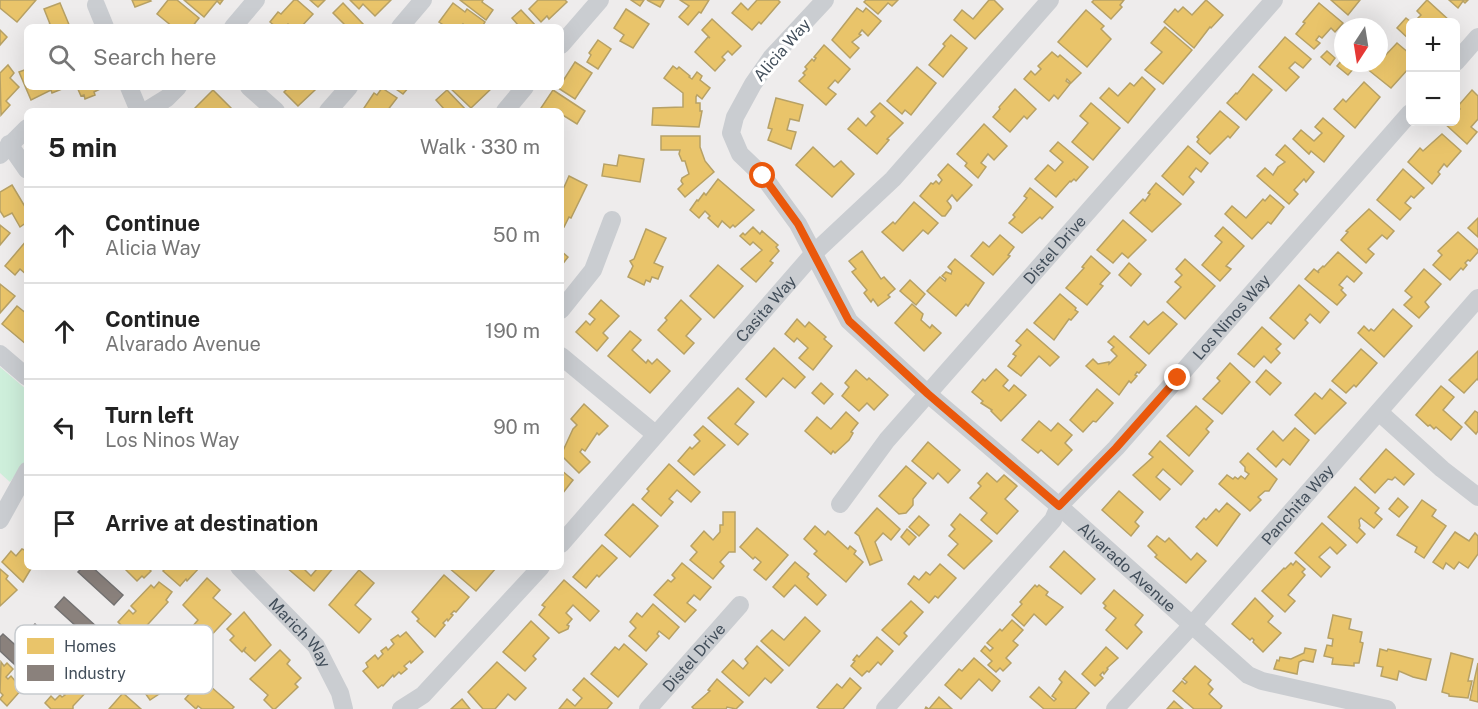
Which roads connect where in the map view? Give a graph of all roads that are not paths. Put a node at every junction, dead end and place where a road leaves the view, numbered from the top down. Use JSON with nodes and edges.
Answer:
{"nodes":[{"id":1,"x":256,"y":0,"type":"edge"},
{"id":2,"x":423,"y":0,"type":"edge"},
{"id":3,"x":600,"y":0,"type":"edge"},
{"id":4,"x":825,"y":0,"type":"edge"},
{"id":5,"x":1050,"y":0,"type":"edge"},
{"id":6,"x":1274,"y":0,"type":"edge"},
{"id":7,"x":96,"y":5,"type":"dead end"},
{"id":8,"x":104,"y":24,"type":"edge"},
{"id":9,"x":236,"y":24,"type":"edge"},
{"id":10,"x":403,"y":24,"type":"edge"},
{"id":11,"x":1478,"y":37,"type":"edge"},
{"id":12,"x":564,"y":42,"type":"edge"},
{"id":13,"x":1460,"y":57,"type":"edge"},
{"id":14,"x":130,"y":90,"type":"edge"},
{"id":15,"x":175,"y":90,"type":"edge"},
{"id":16,"x":252,"y":90,"type":"edge"},
{"id":17,"x":346,"y":90,"type":"edge"},
{"id":18,"x":522,"y":90,"type":"edge"},
{"id":19,"x":138,"y":108,"type":"edge"},
{"id":20,"x":151,"y":108,"type":"edge"},
{"id":21,"x":273,"y":108,"type":"edge"},
{"id":22,"x":331,"y":108,"type":"edge"},
{"id":23,"x":508,"y":108,"type":"edge"},
{"id":24,"x":1406,"y":118,"type":"edge"},
{"id":25,"x":24,"y":131,"type":"edge"},
{"id":26,"x":4,"y":149,"type":"edge"},
{"id":27,"x":24,"y":167,"type":"edge"},
{"id":28,"x":612,"y":220,"type":"dead end"},
{"id":29,"x":814,"y":253,"type":"junction"},
{"id":30,"x":1478,"y":298,"type":"edge"},
{"id":31,"x":564,"y":306,"type":"edge"},
{"id":32,"x":0,"y":354,"type":"edge"},
{"id":33,"x":564,"y":359,"type":"edge"},
{"id":34,"x":24,"y":374,"type":"edge"},
{"id":35,"x":928,"y":394,"type":"junction"},
{"id":36,"x":1378,"y":412,"type":"junction"},
{"id":37,"x":655,"y":435,"type":"junction"},
{"id":38,"x":24,"y":476,"type":"edge"},
{"id":39,"x":1478,"y":496,"type":"edge"},
{"id":40,"x":840,"y":504,"type":"dead end"},
{"id":41,"x":1059,"y":506,"type":"junction"},
{"id":42,"x":0,"y":520,"type":"edge"},
{"id":43,"x":564,"y":541,"type":"edge"},
{"id":44,"x":242,"y":570,"type":"edge"},
{"id":45,"x":538,"y":570,"type":"edge"},
{"id":46,"x":740,"y":605,"type":"dead end"},
{"id":47,"x":1192,"y":625,"type":"junction"},
{"id":48,"x":344,"y":709,"type":"edge"},
{"id":49,"x":401,"y":709,"type":"edge"},
{"id":50,"x":648,"y":709,"type":"edge"},
{"id":51,"x":885,"y":709,"type":"edge"},
{"id":52,"x":1115,"y":709,"type":"edge"},
{"id":53,"x":1387,"y":709,"type":"edge"}],
"edges":[{"from":1,"to":9,"type":"street"},
{"from":2,"to":10,"type":"street"},
{"from":3,"to":12,"type":"street"},
{"from":4,"to":29,"type":"street","name":"Alicia Way"},
{"from":5,"to":29,"type":"street","name":"Casita Way"},
{"from":6,"to":35,"type":"street","name":"Distel Drive"},
{"from":7,"to":8,"type":"street"},
{"from":11,"to":13,"type":"street"},
{"from":14,"to":19,"type":"street"},
{"from":15,"to":20,"type":"street"},
{"from":16,"to":21,"type":"street"},
{"from":17,"to":22,"type":"street"},
{"from":18,"to":23,"type":"street"},
{"from":24,"to":41,"type":"street","name":"Los Ninos Way"},
{"from":25,"to":26,"type":"street"},
{"from":26,"to":27,"type":"street"},
{"from":28,"to":31,"type":"street"},
{"from":29,"to":35,"type":"street","name":"Alvarado Avenue"},
{"from":29,"to":37,"type":"street","name":"Casita Way"},
{"from":30,"to":36,"type":"street","name":"Panchita Way"},
{"from":32,"to":34,"type":"street"},
{"from":33,"to":37,"type":"street"},
{"from":35,"to":40,"type":"street","name":"Distel Drive"},
{"from":35,"to":41,"type":"street","name":"Alvarado Avenue"},
{"from":36,"to":39,"type":"street"},
{"from":36,"to":47,"type":"street","name":"Panchita Way"},
{"from":37,"to":43,"type":"street","name":"Casita Way"},
{"from":38,"to":42,"type":"street"},
{"from":41,"to":47,"type":"street","name":"Alvarado Avenue"},
{"from":41,"to":51,"type":"street","name":"Los Ninos Way"},
{"from":44,"to":48,"type":"street","name":"Marich Way"},
{"from":45,"to":49,"type":"street"},
{"from":46,"to":50,"type":"street","name":"Distel Drive"},
{"from":47,"to":52,"type":"street","name":"Panchita Way"},
{"from":47,"to":53,"type":"street","name":"Alvarado Avenue"}]}
